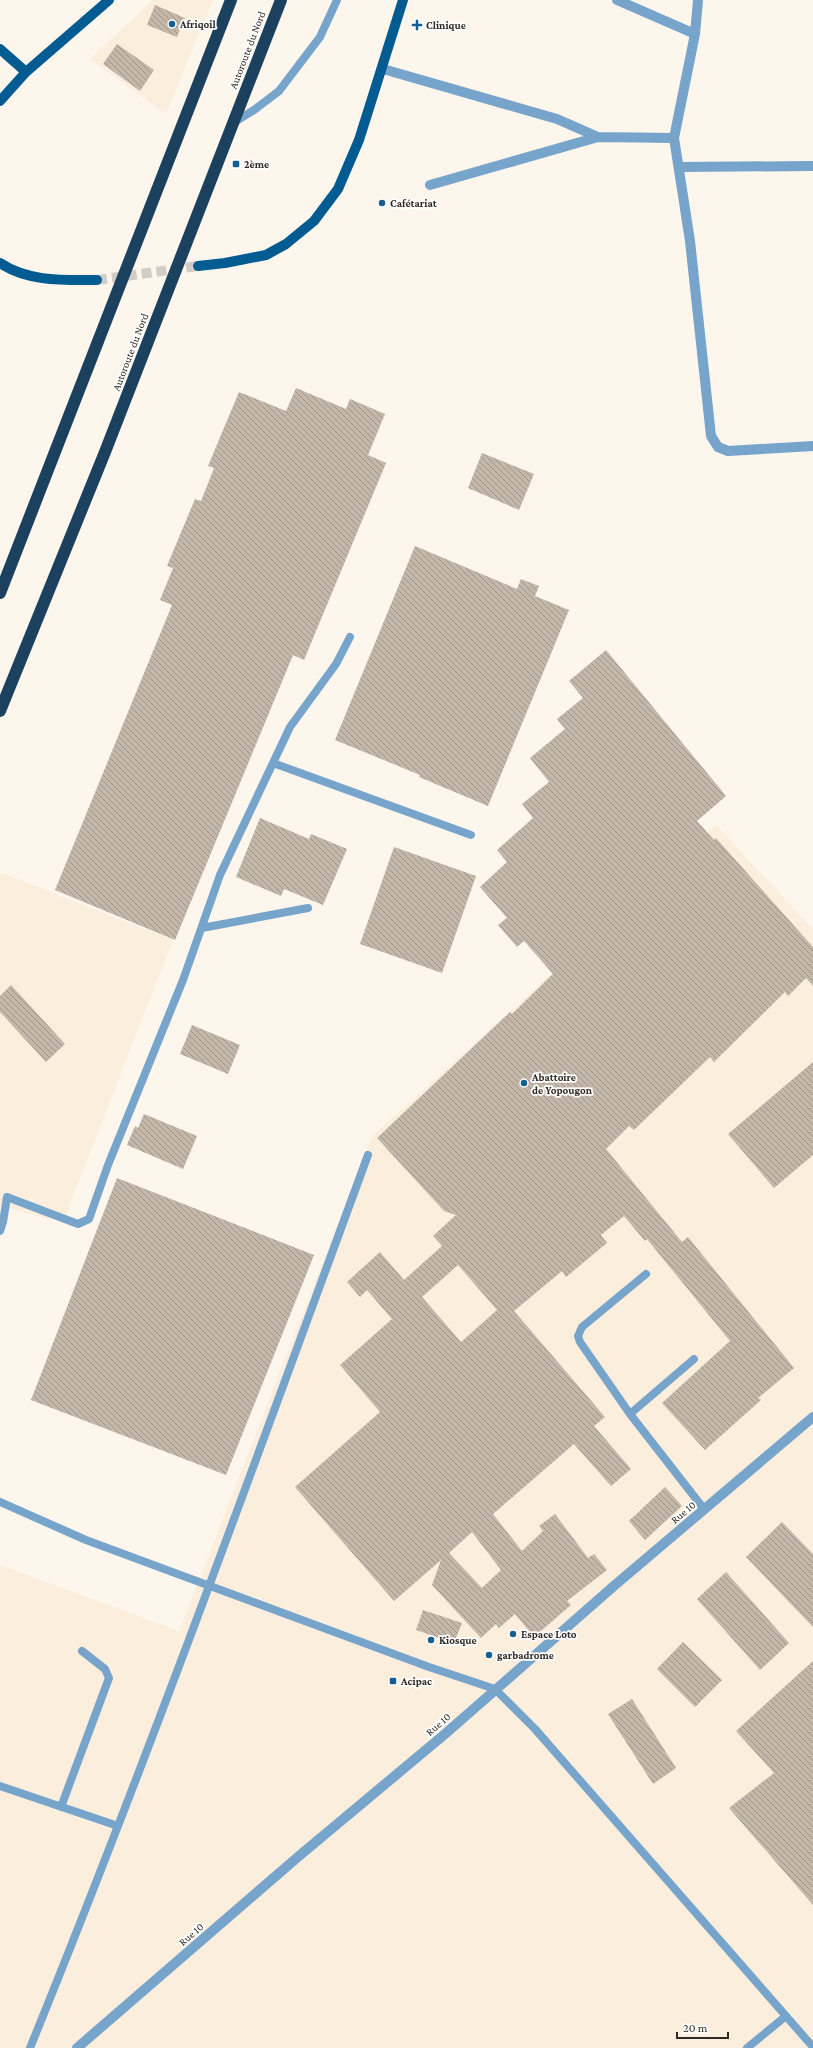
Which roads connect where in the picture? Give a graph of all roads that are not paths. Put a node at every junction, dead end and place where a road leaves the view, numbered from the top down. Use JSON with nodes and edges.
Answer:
{"nodes":[{"id":1,"x":109,"y":0,"type":"edge"},
{"id":2,"x":232,"y":0,"type":"edge"},
{"id":3,"x":281,"y":0,"type":"edge"},
{"id":4,"x":337,"y":0,"type":"edge"},
{"id":5,"x":404,"y":0,"type":"edge"},
{"id":6,"x":617,"y":0,"type":"edge"},
{"id":7,"x":698,"y":0,"type":"edge"},
{"id":8,"x":695,"y":34,"type":"junction"},
{"id":9,"x":0,"y":49,"type":"edge"},
{"id":10,"x":383,"y":68,"type":"junction"},
{"id":11,"x":26,"y":72,"type":"junction"},
{"id":12,"x":0,"y":101,"type":"edge"},
{"id":13,"x":233,"y":123,"type":"junction"},
{"id":14,"x":598,"y":137,"type":"junction"},
{"id":15,"x":674,"y":138,"type":"junction"},
{"id":16,"x":813,"y":166,"type":"edge"},
{"id":17,"x":679,"y":167,"type":"junction"},
{"id":18,"x":430,"y":185,"type":"dead end"},
{"id":19,"x":0,"y":263,"type":"edge"},
{"id":20,"x":198,"y":266,"type":"tunnel mouth"},
{"id":21,"x":97,"y":280,"type":"tunnel mouth"},
{"id":22,"x":813,"y":446,"type":"edge"},
{"id":23,"x":0,"y":593,"type":"edge"},
{"id":24,"x":350,"y":637,"type":"dead end"},
{"id":25,"x":0,"y":711,"type":"edge"},
{"id":26,"x":274,"y":762,"type":"junction"},
{"id":27,"x":471,"y":835,"type":"dead end"},
{"id":28,"x":308,"y":908,"type":"dead end"},
{"id":29,"x":202,"y":928,"type":"junction"},
{"id":30,"x":368,"y":1155,"type":"dead end"},
{"id":31,"x":0,"y":1231,"type":"edge"},
{"id":32,"x":646,"y":1274,"type":"dead end"},
{"id":33,"x":694,"y":1359,"type":"dead end"},
{"id":34,"x":630,"y":1414,"type":"junction"},
{"id":35,"x":813,"y":1417,"type":"edge"},
{"id":36,"x":0,"y":1502,"type":"edge"},
{"id":37,"x":704,"y":1509,"type":"junction"},
{"id":38,"x":210,"y":1586,"type":"junction"},
{"id":39,"x":82,"y":1651,"type":"dead end"},
{"id":40,"x":495,"y":1689,"type":"junction"},
{"id":41,"x":0,"y":1786,"type":"edge"},
{"id":42,"x":61,"y":1807,"type":"junction"},
{"id":43,"x":118,"y":1826,"type":"junction"},
{"id":44,"x":786,"y":2016,"type":"junction"},
{"id":45,"x":813,"y":2047,"type":"edge"},
{"id":46,"x":30,"y":2048,"type":"edge"},
{"id":47,"x":77,"y":2048,"type":"edge"},
{"id":48,"x":746,"y":2048,"type":"edge"}],
"edges":[{"from":1,"to":11,"type":"main road"},
{"from":2,"to":23,"type":"highway"},
{"from":3,"to":13,"type":"highway","name":"Autoroute du Nord"},
{"from":4,"to":13,"type":"lane"},
{"from":5,"to":10,"type":"main road"},
{"from":6,"to":8,"type":"street"},
{"from":7,"to":8,"type":"street"},
{"from":8,"to":15,"type":"street"},
{"from":9,"to":11,"type":"main road"},
{"from":10,"to":14,"type":"street"},
{"from":10,"to":20,"type":"main road"},
{"from":11,"to":12,"type":"main road"},
{"from":13,"to":25,"type":"highway","name":"Autoroute du Nord"},
{"from":14,"to":15,"type":"street"},
{"from":14,"to":18,"type":"street"},
{"from":15,"to":17,"type":"street"},
{"from":16,"to":17,"type":"street"},
{"from":17,"to":22,"type":"street"},
{"from":19,"to":21,"type":"main road"},
{"from":24,"to":26,"type":"lane"},
{"from":26,"to":27,"type":"lane"},
{"from":26,"to":29,"type":"lane"},
{"from":28,"to":29,"type":"lane"},
{"from":29,"to":31,"type":"lane"},
{"from":30,"to":38,"type":"lane"},
{"from":32,"to":34,"type":"lane"},
{"from":33,"to":34,"type":"lane"},
{"from":34,"to":37,"type":"lane"},
{"from":35,"to":37,"type":"street","name":"Rue 10"},
{"from":36,"to":38,"type":"lane"},
{"from":37,"to":40,"type":"street","name":"Rue 10"},
{"from":38,"to":40,"type":"lane"},
{"from":38,"to":43,"type":"lane"},
{"from":39,"to":42,"type":"lane"},
{"from":40,"to":44,"type":"lane"},
{"from":40,"to":47,"type":"street","name":"Rue 10"},
{"from":41,"to":42,"type":"lane"},
{"from":42,"to":43,"type":"lane"},
{"from":43,"to":46,"type":"lane"},
{"from":44,"to":45,"type":"lane"},
{"from":44,"to":48,"type":"lane"}]}
